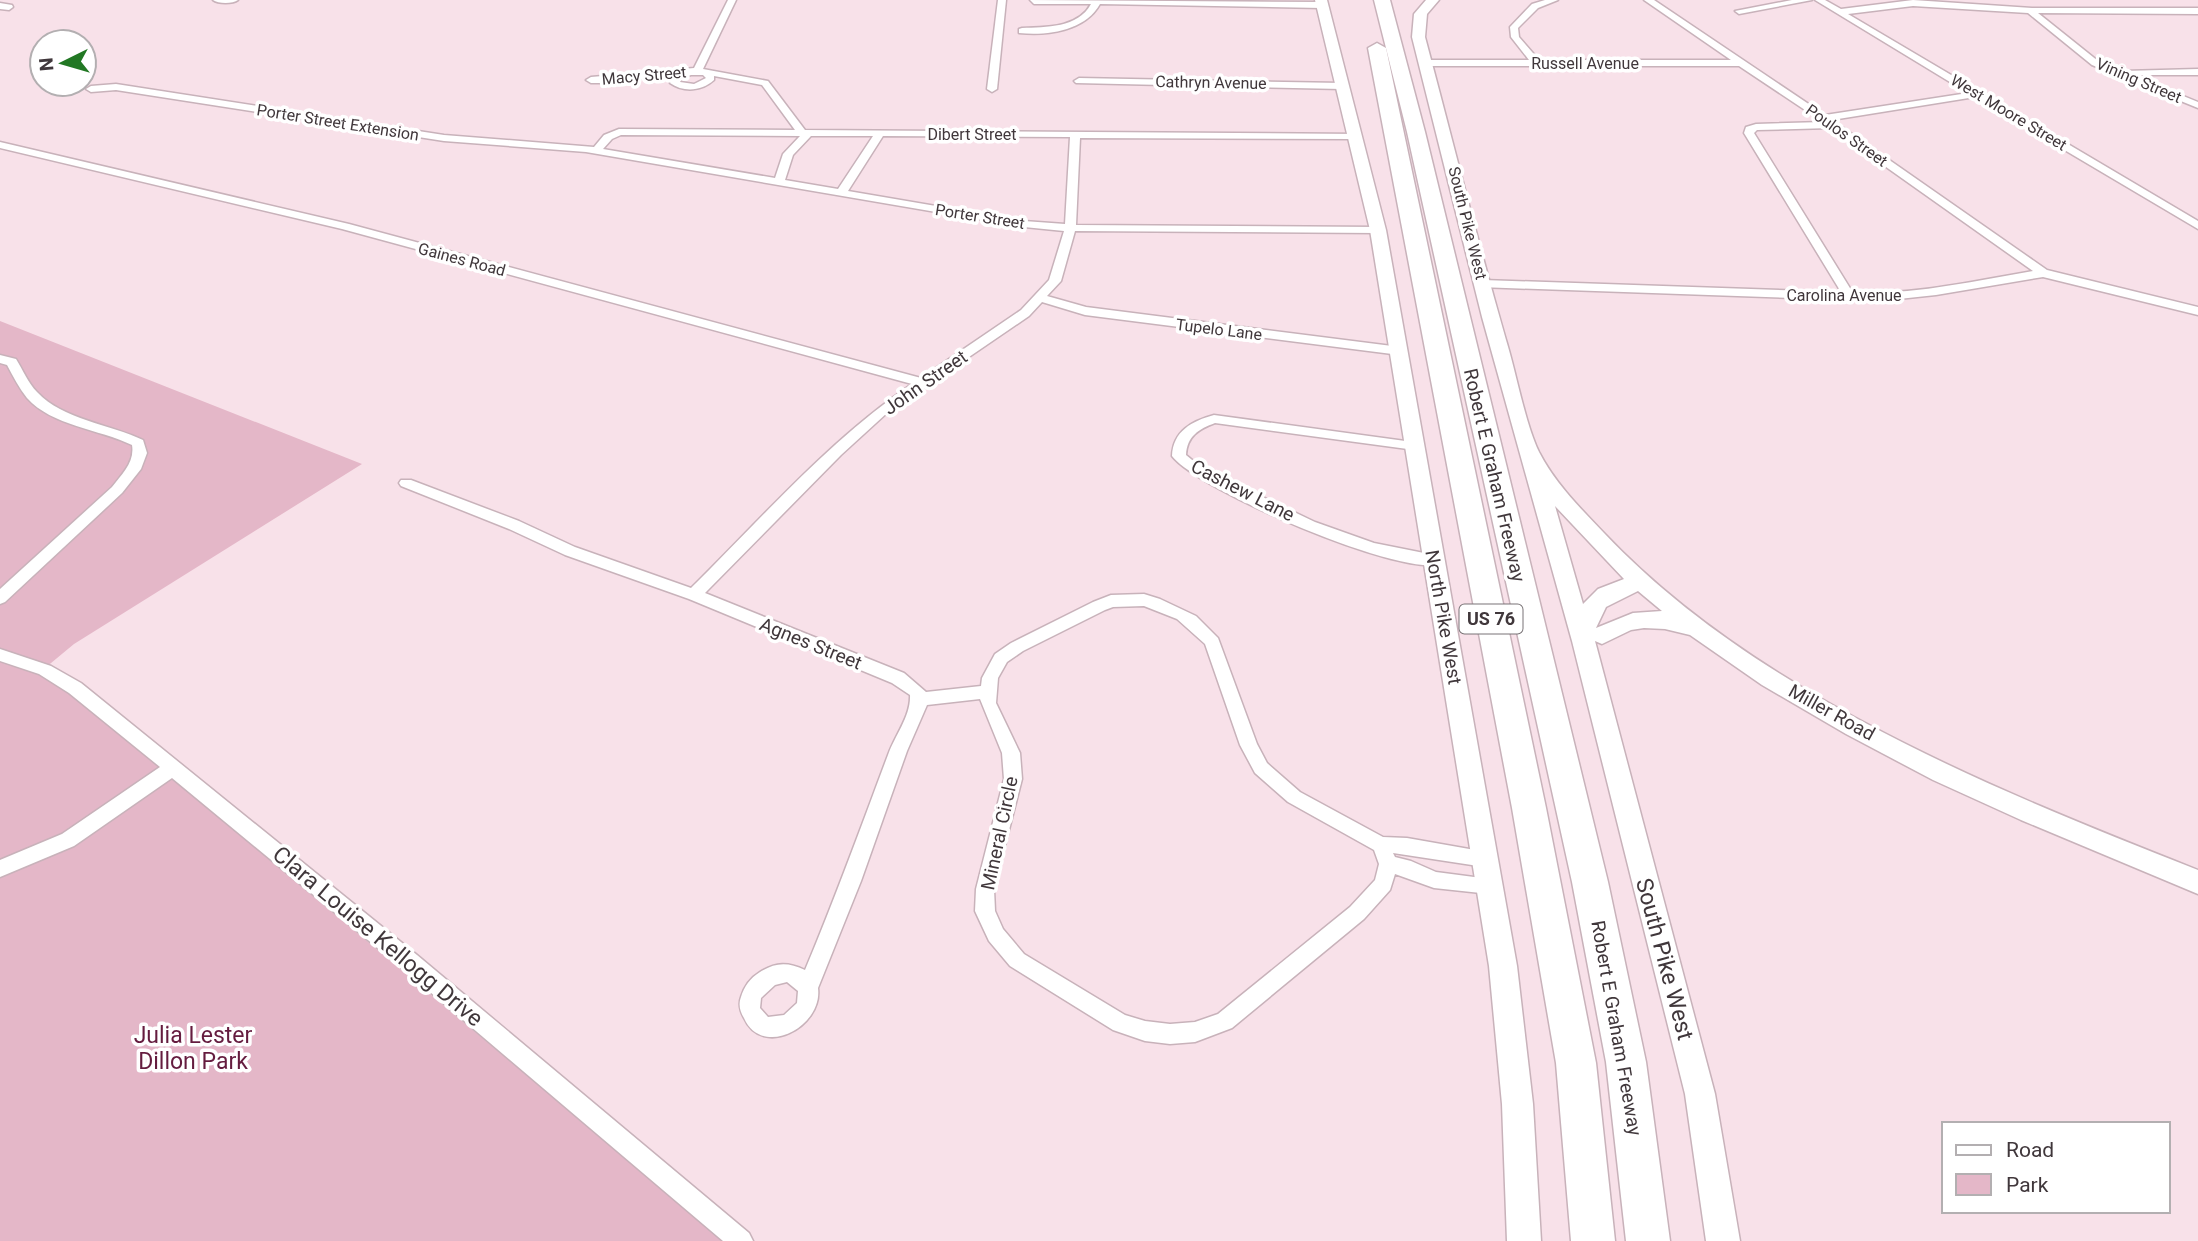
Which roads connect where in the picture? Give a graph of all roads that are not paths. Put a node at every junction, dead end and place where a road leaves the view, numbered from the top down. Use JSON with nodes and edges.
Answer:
{"nodes":[{"id":1,"x":217,"y":0,"type":"edge"},
{"id":2,"x":234,"y":0,"type":"edge"},
{"id":3,"x":732,"y":0,"type":"edge"},
{"id":4,"x":1002,"y":0,"type":"edge"},
{"id":5,"x":1367,"y":0,"type":"edge"},
{"id":6,"x":1382,"y":0,"type":"edge"},
{"id":7,"x":1433,"y":0,"type":"edge"},
{"id":8,"x":1554,"y":0,"type":"edge"},
{"id":9,"x":1648,"y":0,"type":"edge"},
{"id":10,"x":1808,"y":0,"type":"edge"},
{"id":11,"x":1819,"y":0,"type":"edge"},
{"id":12,"x":2017,"y":0,"type":"edge"},
{"id":13,"x":1034,"y":1,"type":"edge"},
{"id":14,"x":1097,"y":2,"type":"junction"},
{"id":15,"x":1321,"y":3,"type":"edge"},
{"id":16,"x":2030,"y":10,"type":"junction"},
{"id":17,"x":1739,"y":11,"type":"dead end"},
{"id":18,"x":2198,"y":11,"type":"edge"},
{"id":19,"x":1840,"y":12,"type":"junction"},
{"id":20,"x":1022,"y":31,"type":"dead end"},
{"id":21,"x":1427,"y":62,"type":"junction"},
{"id":22,"x":1536,"y":63,"type":"junction"},
{"id":23,"x":1743,"y":63,"type":"junction"},
{"id":24,"x":697,"y":71,"type":"junction"},
{"id":25,"x":2117,"y":72,"type":"junction"},
{"id":26,"x":2198,"y":72,"type":"edge"},
{"id":27,"x":591,"y":80,"type":"dead end"},
{"id":28,"x":1079,"y":81,"type":"dead end"},
{"id":29,"x":1342,"y":86,"type":"junction"},
{"id":30,"x":98,"y":88,"type":"edge"},
{"id":31,"x":992,"y":89,"type":"dead end"},
{"id":32,"x":1977,"y":93,"type":"junction"},
{"id":33,"x":2198,"y":105,"type":"edge"},
{"id":34,"x":1823,"y":118,"type":"junction"},
{"id":35,"x":1833,"y":125,"type":"junction"},
{"id":36,"x":805,"y":133,"type":"junction"},
{"id":37,"x":880,"y":133,"type":"junction"},
{"id":38,"x":1075,"y":134,"type":"junction"},
{"id":39,"x":1355,"y":135,"type":"junction"},
{"id":40,"x":0,"y":145,"type":"edge"},
{"id":41,"x":591,"y":150,"type":"junction"},
{"id":42,"x":779,"y":183,"type":"junction"},
{"id":43,"x":841,"y":194,"type":"junction"},
{"id":44,"x":2198,"y":226,"type":"edge"},
{"id":45,"x":1070,"y":228,"type":"junction"},
{"id":46,"x":1378,"y":230,"type":"junction"},
{"id":47,"x":2043,"y":273,"type":"junction"},
{"id":48,"x":1483,"y":284,"type":"junction"},
{"id":49,"x":1850,"y":297,"type":"junction"},
{"id":50,"x":1040,"y":298,"type":"junction"},
{"id":51,"x":2198,"y":311,"type":"edge"},
{"id":52,"x":1400,"y":351,"type":"junction"},
{"id":53,"x":0,"y":359,"type":"edge"},
{"id":54,"x":921,"y":382,"type":"junction"},
{"id":55,"x":1415,"y":446,"type":"junction"},
{"id":56,"x":1529,"y":451,"type":"junction"},
{"id":57,"x":406,"y":483,"type":"dead end"},
{"id":58,"x":1434,"y":560,"type":"junction"},
{"id":59,"x":1641,"y":582,"type":"junction"},
{"id":60,"x":694,"y":595,"type":"junction"},
{"id":61,"x":0,"y":598,"type":"edge"},
{"id":62,"x":1592,"y":640,"type":"junction"},
{"id":63,"x":1721,"y":643,"type":"junction"},
{"id":64,"x":0,"y":655,"type":"edge"},
{"id":65,"x":988,"y":692,"type":"junction"},
{"id":66,"x":920,"y":699,"type":"junction"},
{"id":67,"x":174,"y":767,"type":"junction"},
{"id":68,"x":1381,"y":845,"type":"junction"},
{"id":69,"x":1485,"y":859,"type":"junction"},
{"id":70,"x":1388,"y":864,"type":"junction"},
{"id":71,"x":0,"y":869,"type":"edge"},
{"id":72,"x":2198,"y":882,"type":"edge"},
{"id":73,"x":1490,"y":886,"type":"junction"},
{"id":74,"x":808,"y":988,"type":"dead end"},
{"id":75,"x":741,"y":1241,"type":"edge"},
{"id":76,"x":1524,"y":1241,"type":"edge"},
{"id":77,"x":1593,"y":1241,"type":"edge"},
{"id":78,"x":1648,"y":1241,"type":"edge"},
{"id":79,"x":1723,"y":1241,"type":"edge"}],
"edges":[{"from":1,"to":2,"type":"street"},
{"from":3,"to":24,"type":"street"},
{"from":4,"to":31,"type":"street"},
{"from":5,"to":77,"type":"highway","name":"Robert E Graham Freeway","number":"US 76"},
{"from":6,"to":78,"type":"highway","name":"Robert E Graham Freeway","number":"US 76"},
{"from":7,"to":21,"type":"main road","name":"South Pike West"},
{"from":8,"to":22,"type":"street"},
{"from":9,"to":23,"type":"street","name":"Poulos Street"},
{"from":10,"to":17,"type":"street"},
{"from":11,"to":19,"type":"street","name":"West Moore Street"},
{"from":12,"to":16,"type":"street","name":"Vining Street"},
{"from":13,"to":14,"type":"street"},
{"from":14,"to":15,"type":"street"},
{"from":14,"to":20,"type":"street"},
{"from":15,"to":29,"type":"main road","name":"North Pike West"},
{"from":16,"to":18,"type":"street"},
{"from":16,"to":19,"type":"street"},
{"from":16,"to":25,"type":"street","name":"Vining Street"},
{"from":19,"to":32,"type":"street","name":"West Moore Street"},
{"from":21,"to":22,"type":"street","name":"Russell Avenue"},
{"from":21,"to":48,"type":"main road","name":"South Pike West"},
{"from":22,"to":23,"type":"street","name":"Russell Avenue"},
{"from":23,"to":34,"type":"street","name":"Poulos Street"},
{"from":24,"to":27,"type":"street","name":"Macy Street"},
{"from":24,"to":36,"type":"street","name":"Macy Street"},
{"from":25,"to":26,"type":"street"},
{"from":25,"to":33,"type":"street","name":"Vining Street"},
{"from":28,"to":29,"type":"street","name":"Cathryn Avenue"},
{"from":29,"to":39,"type":"main road","name":"North Pike West"},
{"from":30,"to":41,"type":"street","name":"Porter Street Extension"},
{"from":32,"to":34,"type":"street"},
{"from":32,"to":44,"type":"street","name":"West Moore Street"},
{"from":34,"to":35,"type":"street","name":"Poulos Street"},
{"from":35,"to":47,"type":"street","name":"Poulos Street"},
{"from":35,"to":49,"type":"street"},
{"from":36,"to":37,"type":"street","name":"Dibert Street"},
{"from":36,"to":41,"type":"street","name":"Dibert Street"},
{"from":36,"to":42,"type":"street"},
{"from":37,"to":38,"type":"street","name":"Dibert Street"},
{"from":37,"to":43,"type":"street"},
{"from":38,"to":39,"type":"street","name":"Dibert Street"},
{"from":38,"to":45,"type":"street","name":"John Street"},
{"from":39,"to":46,"type":"main road","name":"North Pike West"},
{"from":40,"to":54,"type":"street","name":"Gaines Road"},
{"from":41,"to":42,"type":"street","name":"Porter Street"},
{"from":42,"to":43,"type":"street","name":"Porter Street"},
{"from":43,"to":45,"type":"street","name":"Porter Street"},
{"from":45,"to":46,"type":"street","name":"Porter Street"},
{"from":45,"to":50,"type":"street","name":"John Street"},
{"from":46,"to":52,"type":"main road","name":"North Pike West"},
{"from":47,"to":49,"type":"street","name":"Carolina Avenue"},
{"from":47,"to":51,"type":"street","name":"Carolina Avenue"},
{"from":48,"to":49,"type":"street","name":"Carolina Avenue"},
{"from":48,"to":56,"type":"main road","name":"South Pike West"},
{"from":50,"to":52,"type":"street","name":"Tupelo Lane"},
{"from":50,"to":54,"type":"street","name":"John Street"},
{"from":52,"to":55,"type":"main road","name":"North Pike West"},
{"from":53,"to":61,"type":"street"},
{"from":54,"to":60,"type":"street","name":"John Street"},
{"from":55,"to":58,"type":"main road","name":"North Pike West"},
{"from":55,"to":58,"type":"street","name":"Cashew Lane"},
{"from":56,"to":59,"type":"main road","name":"Miller Road"},
{"from":56,"to":62,"type":"main road","name":"South Pike West"},
{"from":57,"to":60,"type":"street","name":"Agnes Street"},
{"from":58,"to":69,"type":"main road","name":"North Pike West"},
{"from":59,"to":62,"type":"main road","name":"South Pike West"},
{"from":59,"to":63,"type":"main road","name":"Miller Road"},
{"from":60,"to":66,"type":"street","name":"Agnes Street"},
{"from":62,"to":63,"type":"main road"},
{"from":62,"to":79,"type":"main road","name":"South Pike West"},
{"from":63,"to":72,"type":"main road","name":"Miller Road"},
{"from":64,"to":67,"type":"street","name":"Clara Louise Kellogg Drive"},
{"from":65,"to":66,"type":"street"},
{"from":65,"to":68,"type":"street"},
{"from":65,"to":70,"type":"street","name":"Mineral Circle"},
{"from":66,"to":74,"type":"street"},
{"from":67,"to":71,"type":"street"},
{"from":67,"to":75,"type":"street","name":"Clara Louise Kellogg Drive"},
{"from":68,"to":69,"type":"street"},
{"from":68,"to":70,"type":"street"},
{"from":69,"to":73,"type":"main road","name":"North Pike West"},
{"from":70,"to":73,"type":"street"},
{"from":73,"to":76,"type":"main road","name":"North Pike West"}]}
